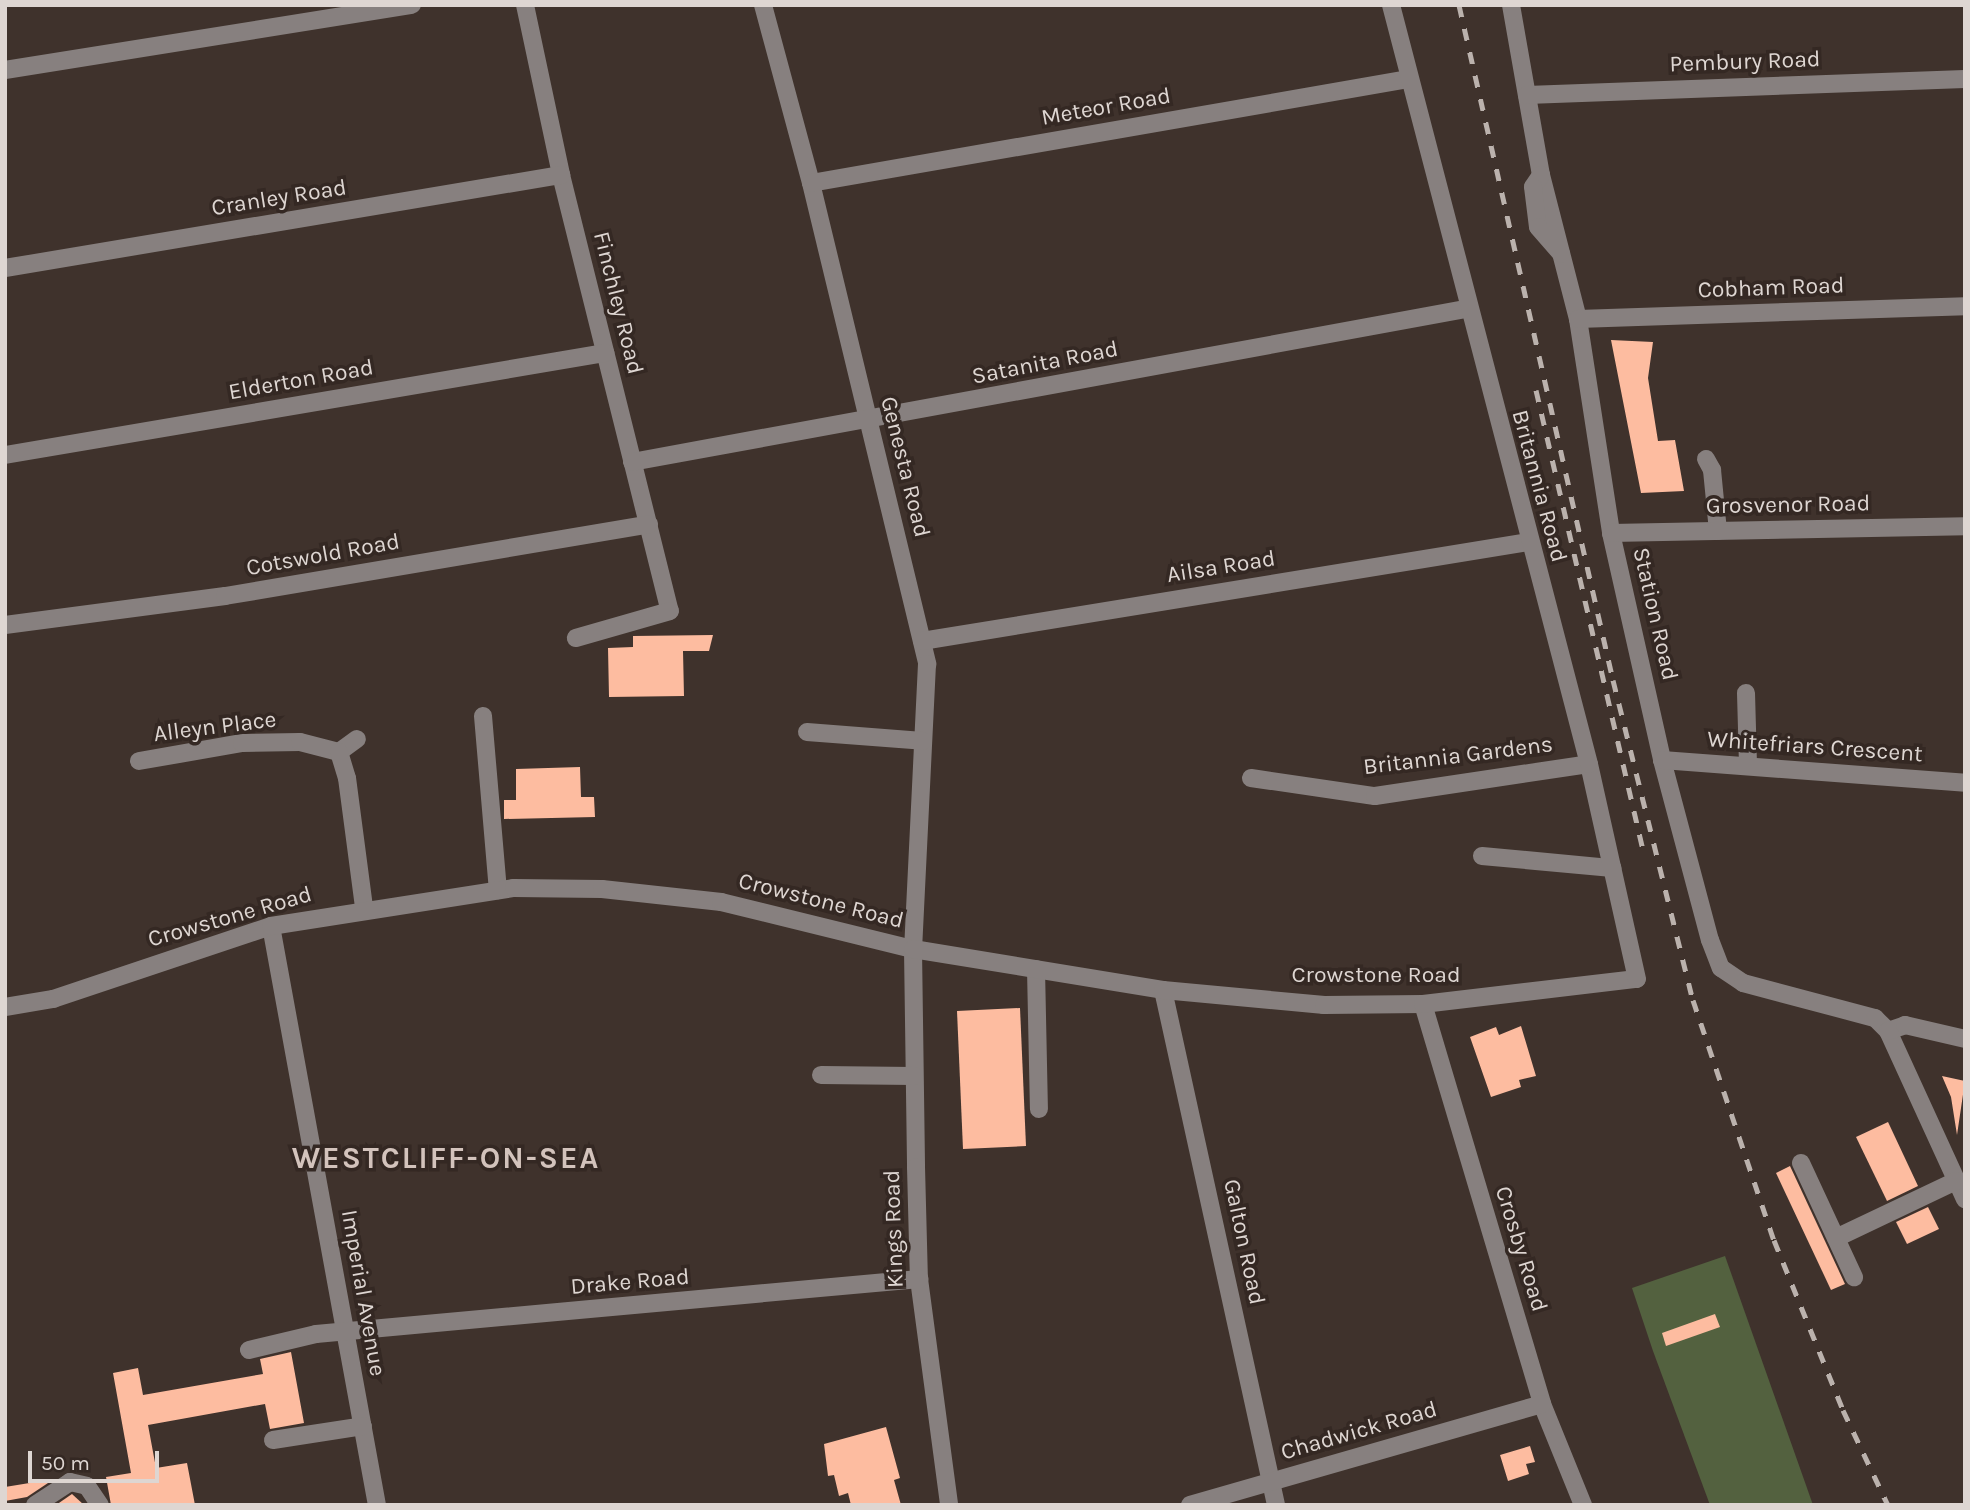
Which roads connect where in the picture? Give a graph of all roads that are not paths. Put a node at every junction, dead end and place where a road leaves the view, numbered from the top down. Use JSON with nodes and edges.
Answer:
{"nodes":[{"id":1,"x":412,"y":5,"type":"edge"},
{"id":2,"x":525,"y":5,"type":"edge"},
{"id":3,"x":763,"y":5,"type":"edge"},
{"id":4,"x":1391,"y":5,"type":"edge"},
{"id":5,"x":1511,"y":5,"type":"edge"},
{"id":6,"x":386,"y":7,"type":"edge"},
{"id":7,"x":5,"y":70,"type":"edge"},
{"id":8,"x":1409,"y":79,"type":"junction"},
{"id":9,"x":1965,"y":79,"type":"edge"},
{"id":10,"x":1527,"y":95,"type":"junction"},
{"id":11,"x":561,"y":175,"type":"junction"},
{"id":12,"x":811,"y":183,"type":"junction"},
{"id":13,"x":5,"y":268,"type":"edge"},
{"id":14,"x":1965,"y":306,"type":"edge"},
{"id":15,"x":1466,"y":309,"type":"junction"},
{"id":16,"x":1578,"y":319,"type":"junction"},
{"id":17,"x":605,"y":353,"type":"junction"},
{"id":18,"x":869,"y":420,"type":"junction"},
{"id":19,"x":5,"y":455,"type":"edge"},
{"id":20,"x":1706,"y":459,"type":"dead end"},
{"id":21,"x":632,"y":462,"type":"junction"},
{"id":22,"x":649,"y":524,"type":"junction"},
{"id":23,"x":1965,"y":526,"type":"edge"},
{"id":24,"x":1718,"y":531,"type":"junction"},
{"id":25,"x":1611,"y":533,"type":"junction"},
{"id":26,"x":1528,"y":542,"type":"junction"},
{"id":27,"x":5,"y":625,"type":"edge"},
{"id":28,"x":576,"y":638,"type":"dead end"},
{"id":29,"x":922,"y":641,"type":"junction"},
{"id":30,"x":1746,"y":693,"type":"dead end"},
{"id":31,"x":483,"y":716,"type":"dead end"},
{"id":32,"x":807,"y":732,"type":"dead end"},
{"id":33,"x":357,"y":738,"type":"dead end"},
{"id":34,"x":923,"y":741,"type":"junction"},
{"id":35,"x":339,"y":752,"type":"junction"},
{"id":36,"x":1662,"y":760,"type":"junction"},
{"id":37,"x":139,"y":761,"type":"dead end"},
{"id":38,"x":1589,"y":764,"type":"junction"},
{"id":39,"x":1748,"y":766,"type":"junction"},
{"id":40,"x":1251,"y":778,"type":"dead end"},
{"id":41,"x":1965,"y":783,"type":"edge"},
{"id":42,"x":1482,"y":856,"type":"dead end"},
{"id":43,"x":1612,"y":868,"type":"junction"},
{"id":44,"x":498,"y":890,"type":"junction"},
{"id":45,"x":364,"y":908,"type":"junction"},
{"id":46,"x":271,"y":926,"type":"junction"},
{"id":47,"x":913,"y":948,"type":"junction"},
{"id":48,"x":1035,"y":969,"type":"junction"},
{"id":49,"x":1637,"y":979,"type":"joint"},
{"id":50,"x":1163,"y":989,"type":"junction"},
{"id":51,"x":1423,"y":1004,"type":"junction"},
{"id":52,"x":5,"y":1007,"type":"edge"},
{"id":53,"x":1888,"y":1031,"type":"junction"},
{"id":54,"x":1965,"y":1039,"type":"edge"},
{"id":55,"x":821,"y":1075,"type":"dead end"},
{"id":56,"x":914,"y":1076,"type":"junction"},
{"id":57,"x":1039,"y":1110,"type":"dead end"},
{"id":58,"x":1801,"y":1163,"type":"dead end"},
{"id":59,"x":1956,"y":1181,"type":"junction"},
{"id":60,"x":1965,"y":1199,"type":"edge"},
{"id":61,"x":1836,"y":1238,"type":"junction"},
{"id":62,"x":1854,"y":1277,"type":"dead end"},
{"id":63,"x":919,"y":1279,"type":"junction"},
{"id":64,"x":346,"y":1333,"type":"junction"},
{"id":65,"x":249,"y":1350,"type":"dead end"},
{"id":66,"x":1542,"y":1404,"type":"junction"},
{"id":67,"x":363,"y":1426,"type":"junction"},
{"id":68,"x":274,"y":1440,"type":"dead end"},
{"id":69,"x":1271,"y":1482,"type":"junction"},
{"id":70,"x":35,"y":1505,"type":"edge"},
{"id":71,"x":100,"y":1505,"type":"edge"},
{"id":72,"x":377,"y":1505,"type":"edge"},
{"id":73,"x":949,"y":1505,"type":"edge"},
{"id":74,"x":1190,"y":1505,"type":"edge"},
{"id":75,"x":1276,"y":1505,"type":"edge"},
{"id":76,"x":1583,"y":1505,"type":"edge"}],
"edges":[{"from":1,"to":6,"type":"street"},
{"from":2,"to":11,"type":"street","name":"Finchley Road"},
{"from":3,"to":12,"type":"street","name":"Genesta Road"},
{"from":4,"to":8,"type":"street","name":"Britannia Road"},
{"from":5,"to":10,"type":"street","name":"Station Road"},
{"from":6,"to":7,"type":"street"},
{"from":8,"to":12,"type":"street","name":"Meteor Road"},
{"from":8,"to":15,"type":"street","name":"Britannia Road"},
{"from":9,"to":10,"type":"street","name":"Pembury Road"},
{"from":10,"to":16,"type":"street","name":"Station Road"},
{"from":11,"to":13,"type":"street","name":"Cranley Road"},
{"from":11,"to":17,"type":"street","name":"Finchley Road"},
{"from":12,"to":18,"type":"street","name":"Genesta Road"},
{"from":14,"to":16,"type":"street","name":"Cobham Road"},
{"from":15,"to":18,"type":"street","name":"Satanita Road"},
{"from":15,"to":26,"type":"street","name":"Britannia Road"},
{"from":16,"to":25,"type":"street","name":"Station Road"},
{"from":17,"to":19,"type":"street","name":"Elderton Road"},
{"from":17,"to":21,"type":"street","name":"Finchley Road"},
{"from":18,"to":21,"type":"street","name":"Satanita Road"},
{"from":18,"to":29,"type":"street","name":"Genesta Road"},
{"from":20,"to":24,"type":"street"},
{"from":21,"to":22,"type":"street","name":"Finchley Road"},
{"from":22,"to":27,"type":"street","name":"Cotswold Road"},
{"from":22,"to":28,"type":"street","name":"Finchley Road"},
{"from":23,"to":24,"type":"street","name":"Grosvenor Road"},
{"from":24,"to":25,"type":"street","name":"Grosvenor Road"},
{"from":25,"to":36,"type":"street","name":"Station Road"},
{"from":26,"to":29,"type":"street","name":"Ailsa Road"},
{"from":26,"to":38,"type":"street","name":"Britannia Road"},
{"from":29,"to":34,"type":"street","name":"Genesta Road"},
{"from":30,"to":39,"type":"street"},
{"from":31,"to":44,"type":"street"},
{"from":32,"to":34,"type":"street"},
{"from":33,"to":35,"type":"street"},
{"from":34,"to":47,"type":"street","name":"Genesta Road"},
{"from":35,"to":37,"type":"street","name":"Alleyn Place"},
{"from":35,"to":45,"type":"street"},
{"from":36,"to":39,"type":"street","name":"Whitefriars Crescent"},
{"from":36,"to":53,"type":"street","name":"Station Road"},
{"from":38,"to":40,"type":"street","name":"Britannia Gardens"},
{"from":38,"to":43,"type":"street","name":"Britannia Road"},
{"from":39,"to":41,"type":"street","name":"Whitefriars Crescent"},
{"from":42,"to":43,"type":"street"},
{"from":43,"to":49,"type":"street","name":"Britannia Road"},
{"from":44,"to":45,"type":"street","name":"Crowstone Road"},
{"from":44,"to":47,"type":"street","name":"Crowstone Road"},
{"from":45,"to":46,"type":"street","name":"Crowstone Road"},
{"from":46,"to":52,"type":"street","name":"Crowstone Road"},
{"from":46,"to":64,"type":"street","name":"Imperial Avenue"},
{"from":47,"to":48,"type":"street","name":"Crowstone Road"},
{"from":47,"to":56,"type":"street","name":"Kings Road"},
{"from":48,"to":50,"type":"street","name":"Crowstone Road"},
{"from":48,"to":57,"type":"street"},
{"from":49,"to":51,"type":"street","name":"Crowstone Road"},
{"from":50,"to":51,"type":"street","name":"Crowstone Road"},
{"from":50,"to":69,"type":"street","name":"Galton Road"},
{"from":51,"to":66,"type":"street","name":"Crosby Road"},
{"from":53,"to":54,"type":"street"},
{"from":53,"to":59,"type":"street"},
{"from":55,"to":56,"type":"street"},
{"from":56,"to":63,"type":"street","name":"Kings Road"},
{"from":58,"to":61,"type":"street"},
{"from":59,"to":60,"type":"street"},
{"from":59,"to":61,"type":"street"},
{"from":61,"to":62,"type":"street"},
{"from":63,"to":64,"type":"street","name":"Drake Road"},
{"from":63,"to":73,"type":"street","name":"Kings Road"},
{"from":64,"to":65,"type":"street","name":"Drake Road"},
{"from":64,"to":67,"type":"street","name":"Imperial Avenue"},
{"from":66,"to":69,"type":"street","name":"Chadwick Road"},
{"from":66,"to":76,"type":"street","name":"Crosby Road"},
{"from":67,"to":68,"type":"street"},
{"from":67,"to":72,"type":"street","name":"Imperial Avenue"},
{"from":69,"to":74,"type":"street","name":"Chadwick Road"},
{"from":69,"to":75,"type":"street","name":"Galton Road"},
{"from":70,"to":71,"type":"street"}]}
